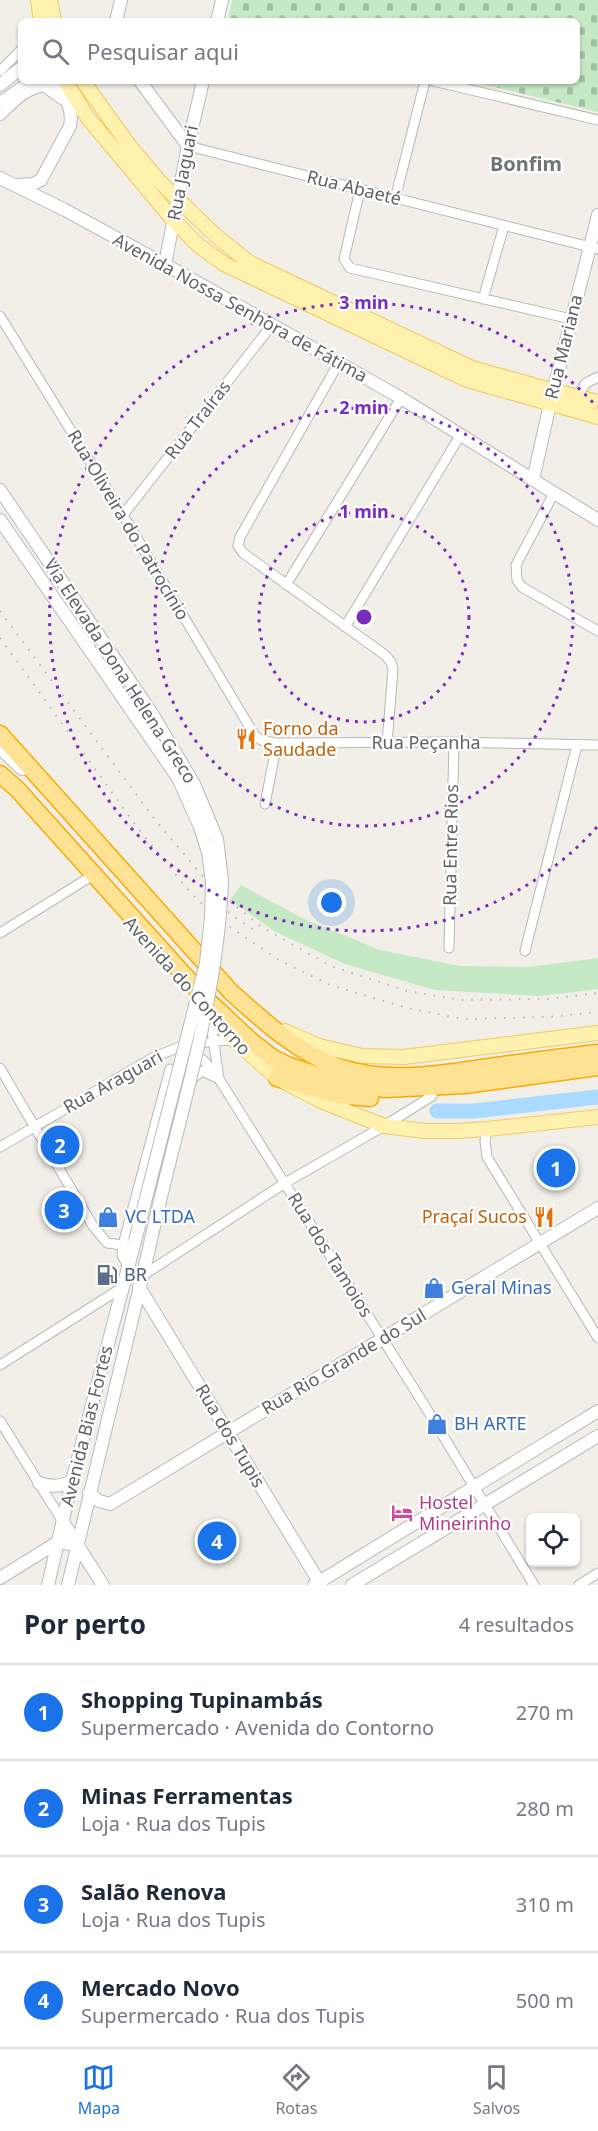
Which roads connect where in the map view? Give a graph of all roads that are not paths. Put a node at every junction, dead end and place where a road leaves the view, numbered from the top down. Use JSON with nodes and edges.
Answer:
{"nodes":[{"id":1,"x":38,"y":0,"type":"edge"},
{"id":2,"x":50,"y":0,"type":"edge"},
{"id":3,"x":121,"y":0,"type":"edge"},
{"id":4,"x":222,"y":0,"type":"edge"},
{"id":5,"x":40,"y":18,"type":"edge"},
{"id":6,"x":53,"y":18,"type":"edge"},
{"id":7,"x":117,"y":18,"type":"edge"},
{"id":8,"x":218,"y":18,"type":"edge"},
{"id":9,"x":18,"y":53,"type":"edge"},
{"id":10,"x":18,"y":70,"type":"edge"},
{"id":11,"x":0,"y":71,"type":"edge"},
{"id":12,"x":19,"y":84,"type":"edge"},
{"id":13,"x":27,"y":84,"type":"edge"},
{"id":14,"x":52,"y":84,"type":"edge"},
{"id":15,"x":67,"y":84,"type":"edge"},
{"id":16,"x":90,"y":84,"type":"edge"},
{"id":17,"x":142,"y":84,"type":"edge"},
{"id":18,"x":202,"y":84,"type":"edge"},
{"id":19,"x":424,"y":84,"type":"edge"},
{"id":20,"x":446,"y":84,"type":"edge"},
{"id":21,"x":0,"y":85,"type":"edge"},
{"id":22,"x":0,"y":102,"type":"edge"},
{"id":23,"x":69,"y":104,"type":"junction"},
{"id":24,"x":0,"y":116,"type":"edge"},
{"id":25,"x":598,"y":120,"type":"edge"},
{"id":26,"x":188,"y":146,"type":"junction"},
{"id":27,"x":0,"y":178,"type":"edge"},
{"id":28,"x":18,"y":185,"type":"junction"},
{"id":29,"x":360,"y":190,"type":"junction"},
{"id":30,"x":395,"y":199,"type":"junction"},
{"id":31,"x":178,"y":201,"type":"junction"},
{"id":32,"x":598,"y":215,"type":"edge"},
{"id":33,"x":174,"y":221,"type":"junction"},
{"id":34,"x":504,"y":226,"type":"junction"},
{"id":35,"x":594,"y":248,"type":"edge"},
{"id":36,"x":165,"y":264,"type":"junction"},
{"id":37,"x":483,"y":299,"type":"junction"},
{"id":38,"x":0,"y":316,"type":"edge"},
{"id":39,"x":571,"y":319,"type":"junction"},
{"id":40,"x":272,"y":325,"type":"junction"},
{"id":41,"x":339,"y":364,"type":"junction"},
{"id":42,"x":598,"y":377,"type":"edge"},
{"id":43,"x":577,"y":396,"type":"junction"},
{"id":44,"x":552,"y":398,"type":"junction"},
{"id":45,"x":401,"y":399,"type":"junction"},
{"id":46,"x":598,"y":402,"type":"edge"},
{"id":47,"x":598,"y":417,"type":"edge"},
{"id":48,"x":460,"y":434,"type":"junction"},
{"id":49,"x":533,"y":480,"type":"junction"},
{"id":50,"x":0,"y":490,"type":"edge"},
{"id":51,"x":554,"y":493,"type":"junction"},
{"id":52,"x":123,"y":515,"type":"junction"},
{"id":53,"x":0,"y":520,"type":"edge"},
{"id":54,"x":598,"y":520,"type":"edge"},
{"id":55,"x":286,"y":585,"type":"junction"},
{"id":56,"x":345,"y":627,"type":"junction"},
{"id":57,"x":598,"y":631,"type":"edge"},
{"id":58,"x":0,"y":734,"type":"edge"},
{"id":59,"x":255,"y":735,"type":"joint"},
{"id":60,"x":454,"y":742,"type":"junction"},
{"id":61,"x":277,"y":743,"type":"junction"},
{"id":62,"x":387,"y":743,"type":"junction"},
{"id":63,"x":577,"y":745,"type":"junction"},
{"id":64,"x":598,"y":745,"type":"edge"},
{"id":65,"x":0,"y":748,"type":"edge"},
{"id":66,"x":34,"y":773,"type":"junction"},
{"id":67,"x":0,"y":775,"type":"edge"},
{"id":68,"x":265,"y":804,"type":"dead end"},
{"id":69,"x":90,"y":877,"type":"junction"},
{"id":70,"x":217,"y":881,"type":"junction"},
{"id":71,"x":0,"y":933,"type":"edge"},
{"id":72,"x":449,"y":948,"type":"dead end"},
{"id":73,"x":525,"y":951,"type":"dead end"},
{"id":74,"x":210,"y":1015,"type":"junction"},
{"id":75,"x":264,"y":1022,"type":"junction"},
{"id":76,"x":598,"y":1033,"type":"edge"},
{"id":77,"x":234,"y":1040,"type":"junction"},
{"id":78,"x":214,"y":1041,"type":"junction"},
{"id":79,"x":182,"y":1046,"type":"junction"},
{"id":80,"x":598,"y":1053,"type":"edge"},
{"id":81,"x":154,"y":1057,"type":"junction"},
{"id":82,"x":598,"y":1067,"type":"edge"},
{"id":83,"x":0,"y":1068,"type":"edge"},
{"id":84,"x":170,"y":1069,"type":"junction"},
{"id":85,"x":277,"y":1078,"type":"junction"},
{"id":86,"x":192,"y":1079,"type":"junction"},
{"id":87,"x":219,"y":1079,"type":"junction"},
{"id":88,"x":465,"y":1085,"type":"junction"},
{"id":89,"x":432,"y":1096,"type":"junction"},
{"id":90,"x":598,"y":1117,"type":"edge"},
{"id":91,"x":35,"y":1125,"type":"junction"},
{"id":92,"x":384,"y":1126,"type":"junction"},
{"id":93,"x":488,"y":1130,"type":"junction"},
{"id":94,"x":0,"y":1147,"type":"edge"},
{"id":95,"x":285,"y":1183,"type":"junction"},
{"id":96,"x":598,"y":1208,"type":"edge"},
{"id":97,"x":135,"y":1240,"type":"joint"},
{"id":98,"x":539,"y":1244,"type":"junction"},
{"id":99,"x":123,"y":1245,"type":"junction"},
{"id":100,"x":149,"y":1248,"type":"joint"},
{"id":101,"x":128,"y":1267,"type":"junction"},
{"id":102,"x":142,"y":1277,"type":"junction"},
{"id":103,"x":123,"y":1287,"type":"junction"},
{"id":104,"x":598,"y":1338,"type":"edge"},
{"id":105,"x":381,"y":1339,"type":"junction"},
{"id":106,"x":0,"y":1365,"type":"edge"},
{"id":107,"x":598,"y":1411,"type":"edge"},
{"id":108,"x":0,"y":1421,"type":"edge"},
{"id":109,"x":228,"y":1433,"type":"junction"},
{"id":110,"x":598,"y":1436,"type":"edge"},
{"id":111,"x":72,"y":1481,"type":"junction"},
{"id":112,"x":39,"y":1483,"type":"junction"},
{"id":113,"x":475,"y":1487,"type":"junction"},
{"id":114,"x":89,"y":1493,"type":"junction"},
{"id":115,"x":485,"y":1504,"type":"junction"},
{"id":116,"x":63,"y":1522,"type":"junction"},
{"id":117,"x":58,"y":1542,"type":"junction"},
{"id":118,"x":77,"y":1545,"type":"junction"},
{"id":119,"x":598,"y":1573,"type":"edge"},
{"id":120,"x":0,"y":1578,"type":"edge"},
{"id":121,"x":318,"y":1584,"type":"edge"},
{"id":122,"x":48,"y":1585,"type":"edge"},
{"id":123,"x":68,"y":1585,"type":"edge"},
{"id":124,"x":103,"y":1585,"type":"edge"},
{"id":125,"x":352,"y":1585,"type":"edge"},
{"id":126,"x":534,"y":1585,"type":"edge"},
{"id":127,"x":579,"y":1585,"type":"edge"}],
"edges":[{"from":1,"to":5,"type":"main road"},
{"from":2,"to":6,"type":"main road"},
{"from":3,"to":7,"type":"main road"},
{"from":4,"to":8,"type":"main road"},
{"from":9,"to":11,"type":"street"},
{"from":10,"to":21,"type":"main road"},
{"from":12,"to":22,"type":"main road"},
{"from":13,"to":22,"type":"main road"},
{"from":14,"to":23,"type":"main road"},
{"from":15,"to":33,"type":"main road"},
{"from":16,"to":31,"type":"main road"},
{"from":17,"to":26,"type":"main road"},
{"from":18,"to":26,"type":"main road","name":"Rua Jaguari"},
{"from":19,"to":30,"type":"street"},
{"from":20,"to":25,"type":"street"},
{"from":23,"to":24,"type":"street"},
{"from":23,"to":28,"type":"main road"},
{"from":26,"to":29,"type":"street","name":"Rua Abaeté"},
{"from":26,"to":31,"type":"main road","name":"Rua Jaguari"},
{"from":27,"to":28,"type":"main road","name":"Avenida Nossa Senhora de Fátima"},
{"from":28,"to":36,"type":"main road","name":"Avenida Nossa Senhora de Fátima"},
{"from":29,"to":30,"type":"street","name":"Rua Abaeté"},
{"from":29,"to":37,"type":"street"},
{"from":30,"to":34,"type":"street","name":"Rua Abaeté"},
{"from":31,"to":33,"type":"main road","name":"Rua Jaguari"},
{"from":31,"to":44,"type":"main road"},
{"from":32,"to":35,"type":"main road","name":"Rua Mariana"},
{"from":33,"to":36,"type":"main road","name":"Rua Jaguari"},
{"from":33,"to":44,"type":"main road"},
{"from":34,"to":35,"type":"street","name":"Rua Abaeté"},
{"from":34,"to":37,"type":"street"},
{"from":35,"to":39,"type":"main road","name":"Rua Mariana"},
{"from":36,"to":40,"type":"main road","name":"Avenida Nossa Senhora de Fátima"},
{"from":37,"to":39,"type":"street"},
{"from":38,"to":52,"type":"street","name":"Rua Oliveira do Patrocínio"},
{"from":39,"to":44,"type":"main road","name":"Rua Mariana"},
{"from":40,"to":41,"type":"main road","name":"Avenida Nossa Senhora de Fátima"},
{"from":40,"to":52,"type":"street","name":"Rua Traíras"},
{"from":41,"to":45,"type":"main road","name":"Avenida Nossa Senhora de Fátima"},
{"from":41,"to":55,"type":"street"},
{"from":42,"to":43,"type":"street"},
{"from":43,"to":44,"type":"main road"},
{"from":43,"to":46,"type":"main road"},
{"from":44,"to":47,"type":"main road"},
{"from":44,"to":49,"type":"main road","name":"Rua Mariana"},
{"from":45,"to":48,"type":"main road","name":"Avenida Nossa Senhora de Fátima"},
{"from":45,"to":55,"type":"street"},
{"from":48,"to":49,"type":"main road","name":"Avenida Nossa Senhora de Fátima"},
{"from":48,"to":56,"type":"street"},
{"from":49,"to":51,"type":"main road","name":"Avenida Nossa Senhora de Fátima"},
{"from":50,"to":70,"type":"main road","name":"Via Elevada Dona Helena Greco"},
{"from":51,"to":54,"type":"main road","name":"Avenida Nossa Senhora de Fátima"},
{"from":51,"to":57,"type":"street"},
{"from":52,"to":59,"type":"street","name":"Rua Oliveira do Patrocínio"},
{"from":53,"to":70,"type":"main road","name":"Via Elevada Dona Helena Greco"},
{"from":55,"to":56,"type":"street"},
{"from":56,"to":62,"type":"street"},
{"from":58,"to":66,"type":"highway","name":"Avenida do Contorno"},
{"from":59,"to":61,"type":"street","name":"Rua Peçanha"},
{"from":60,"to":62,"type":"street","name":"Rua Peçanha"},
{"from":60,"to":63,"type":"street","name":"Rua Peçanha"},
{"from":60,"to":72,"type":"street","name":"Rua Entre Rios"},
{"from":61,"to":62,"type":"street","name":"Rua Peçanha"},
{"from":61,"to":68,"type":"street"},
{"from":63,"to":64,"type":"street","name":"Rua Peçanha"},
{"from":63,"to":73,"type":"street"},
{"from":65,"to":66,"type":"main road"},
{"from":66,"to":75,"type":"highway","name":"Avenida do Contorno"},
{"from":67,"to":69,"type":"main road","name":"Avenida do Contorno"},
{"from":67,"to":88,"type":"highway","name":"Avenida do Contorno"},
{"from":69,"to":71,"type":"street"},
{"from":69,"to":74,"type":"main road","name":"Avenida do Contorno"},
{"from":70,"to":97,"type":"main road","name":"Via Elevada Dona Helena Greco","bridge":true},
{"from":70,"to":100,"type":"main road","name":"Via Elevada Dona Helena Greco","bridge":true},
{"from":74,"to":77,"type":"main road","name":"Avenida do Contorno"},
{"from":74,"to":78,"type":"street","name":"Rua dos Tamoios"},
{"from":75,"to":76,"type":"main road","name":"Avenida do Contorno"},
{"from":75,"to":80,"type":"highway","name":"Avenida do Contorno"},
{"from":77,"to":78,"type":"street","name":"Rua Araguari"},
{"from":77,"to":85,"type":"main road","name":"Avenida do Contorno"},
{"from":78,"to":79,"type":"street","name":"Rua Araguari"},
{"from":78,"to":87,"type":"street","name":"Rua dos Tamoios"},
{"from":79,"to":81,"type":"street","name":"Rua Araguari"},
{"from":79,"to":87,"type":"street","name":"Rua dos Tamoios"},
{"from":81,"to":84,"type":"street"},
{"from":81,"to":91,"type":"street","name":"Rua Araguari"},
{"from":82,"to":88,"type":"highway","name":"Avenida do Contorno"},
{"from":83,"to":91,"type":"street"},
{"from":84,"to":86,"type":"street"},
{"from":84,"to":99,"type":"street","name":"Avenida Bias Fortes"},
{"from":85,"to":89,"type":"highway"},
{"from":85,"to":92,"type":"main road","name":"Avenida do Contorno"},
{"from":86,"to":87,"type":"street"},
{"from":86,"to":102,"type":"street","name":"Avenida Bias Fortes"},
{"from":87,"to":95,"type":"street","name":"Rua dos Tamoios"},
{"from":88,"to":89,"type":"highway"},
{"from":89,"to":92,"type":"street"},
{"from":90,"to":93,"type":"main road","name":"Avenida do Contorno"},
{"from":91,"to":94,"type":"street","name":"Rua Araguari"},
{"from":91,"to":99,"type":"street"},
{"from":92,"to":93,"type":"main road","name":"Avenida do Contorno"},
{"from":92,"to":95,"type":"street"},
{"from":93,"to":98,"type":"street"},
{"from":95,"to":102,"type":"street"},
{"from":95,"to":105,"type":"street","name":"Rua dos Tamoios"},
{"from":96,"to":98,"type":"main road","name":"Rua Rio Grande do Sul"},
{"from":97,"to":101,"type":"main road","name":"Avenida Bias Fortes"},
{"from":98,"to":104,"type":"street"},
{"from":98,"to":105,"type":"main road","name":"Rua Rio Grande do Sul"},
{"from":99,"to":101,"type":"street","name":"Avenida Bias Fortes"},
{"from":100,"to":102,"type":"main road","name":"Avenida Bias Fortes"},
{"from":101,"to":103,"type":"main road","name":"Avenida Bias Fortes"},
{"from":102,"to":109,"type":"main road","name":"Rua dos Tupis"},
{"from":102,"to":114,"type":"main road","name":"Avenida Bias Fortes"},
{"from":103,"to":106,"type":"street"},
{"from":103,"to":111,"type":"main road","name":"Avenida Bias Fortes"},
{"from":105,"to":109,"type":"main road","name":"Rua Rio Grande do Sul"},
{"from":105,"to":113,"type":"street","name":"Rua dos Tamoios"},
{"from":107,"to":113,"type":"main road"},
{"from":108,"to":112,"type":"street"},
{"from":109,"to":114,"type":"main road","name":"Rua Rio Grande do Sul"},
{"from":109,"to":121,"type":"main road","name":"Rua dos Tupis"},
{"from":110,"to":115,"type":"main road"},
{"from":111,"to":112,"type":"main road"},
{"from":111,"to":116,"type":"main road","name":"Avenida Bias Fortes"},
{"from":112,"to":116,"type":"street"},
{"from":113,"to":115,"type":"street","name":"Rua dos Tamoios"},
{"from":113,"to":121,"type":"main road"},
{"from":114,"to":118,"type":"main road","name":"Avenida Bias Fortes"},
{"from":115,"to":125,"type":"main road"},
{"from":115,"to":126,"type":"street","name":"Rua dos Tamoios"},
{"from":116,"to":117,"type":"main road","name":"Avenida Bias Fortes"},
{"from":116,"to":118,"type":"main road"},
{"from":117,"to":118,"type":"main road"},
{"from":117,"to":120,"type":"main road"},
{"from":117,"to":122,"type":"main road","name":"Avenida Bias Fortes"},
{"from":118,"to":123,"type":"main road","name":"Avenida Bias Fortes"},
{"from":118,"to":124,"type":"main road"},
{"from":119,"to":127,"type":"street"}]}
